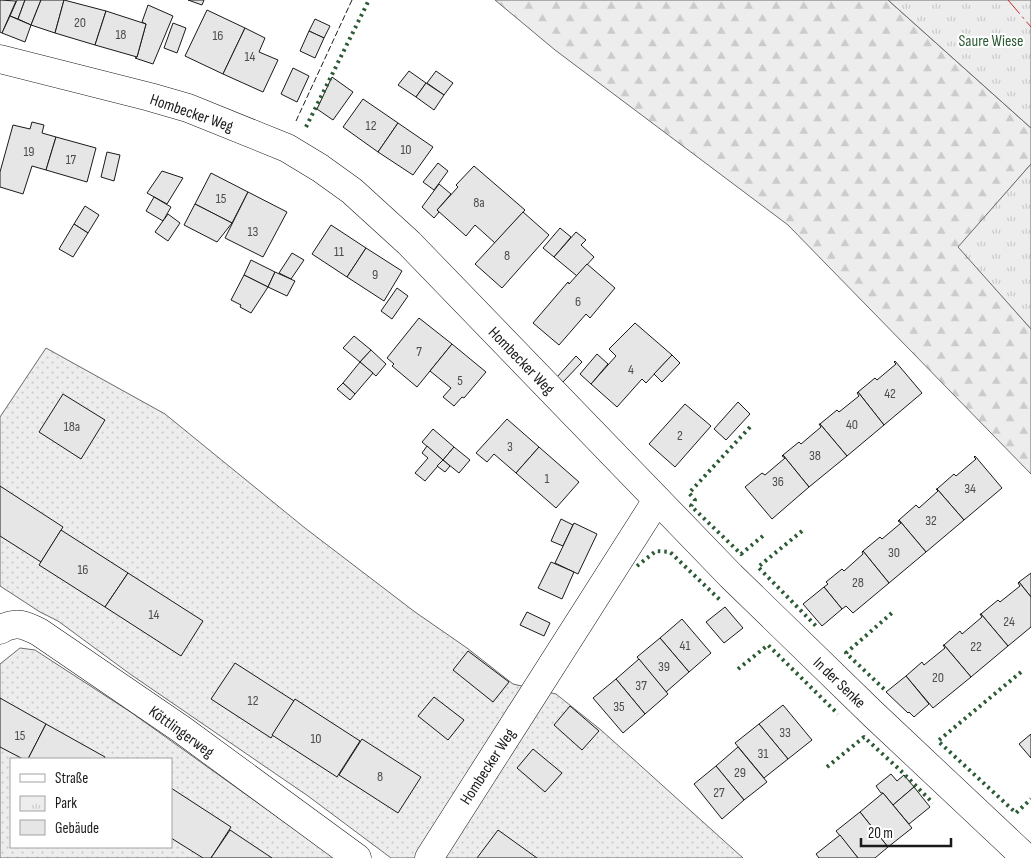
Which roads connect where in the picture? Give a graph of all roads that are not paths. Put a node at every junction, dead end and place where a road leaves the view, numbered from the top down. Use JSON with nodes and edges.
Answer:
{"nodes":[{"id":1,"x":0,"y":59,"type":"edge"},
{"id":2,"x":657,"y":500,"type":"junction"},
{"id":3,"x":0,"y":630,"type":"edge"},
{"id":4,"x":357,"y":858,"type":"edge"},
{"id":5,"x":428,"y":858,"type":"edge"},
{"id":6,"x":1026,"y":858,"type":"edge"}],
"edges":[{"from":1,"to":2,"type":"street","name":"Hombecker Weg"},
{"from":2,"to":5,"type":"street","name":"Hombecker Weg"},
{"from":2,"to":6,"type":"street","name":"In der Senke"},
{"from":3,"to":4,"type":"street","name":"Köttlingerweg"}]}
